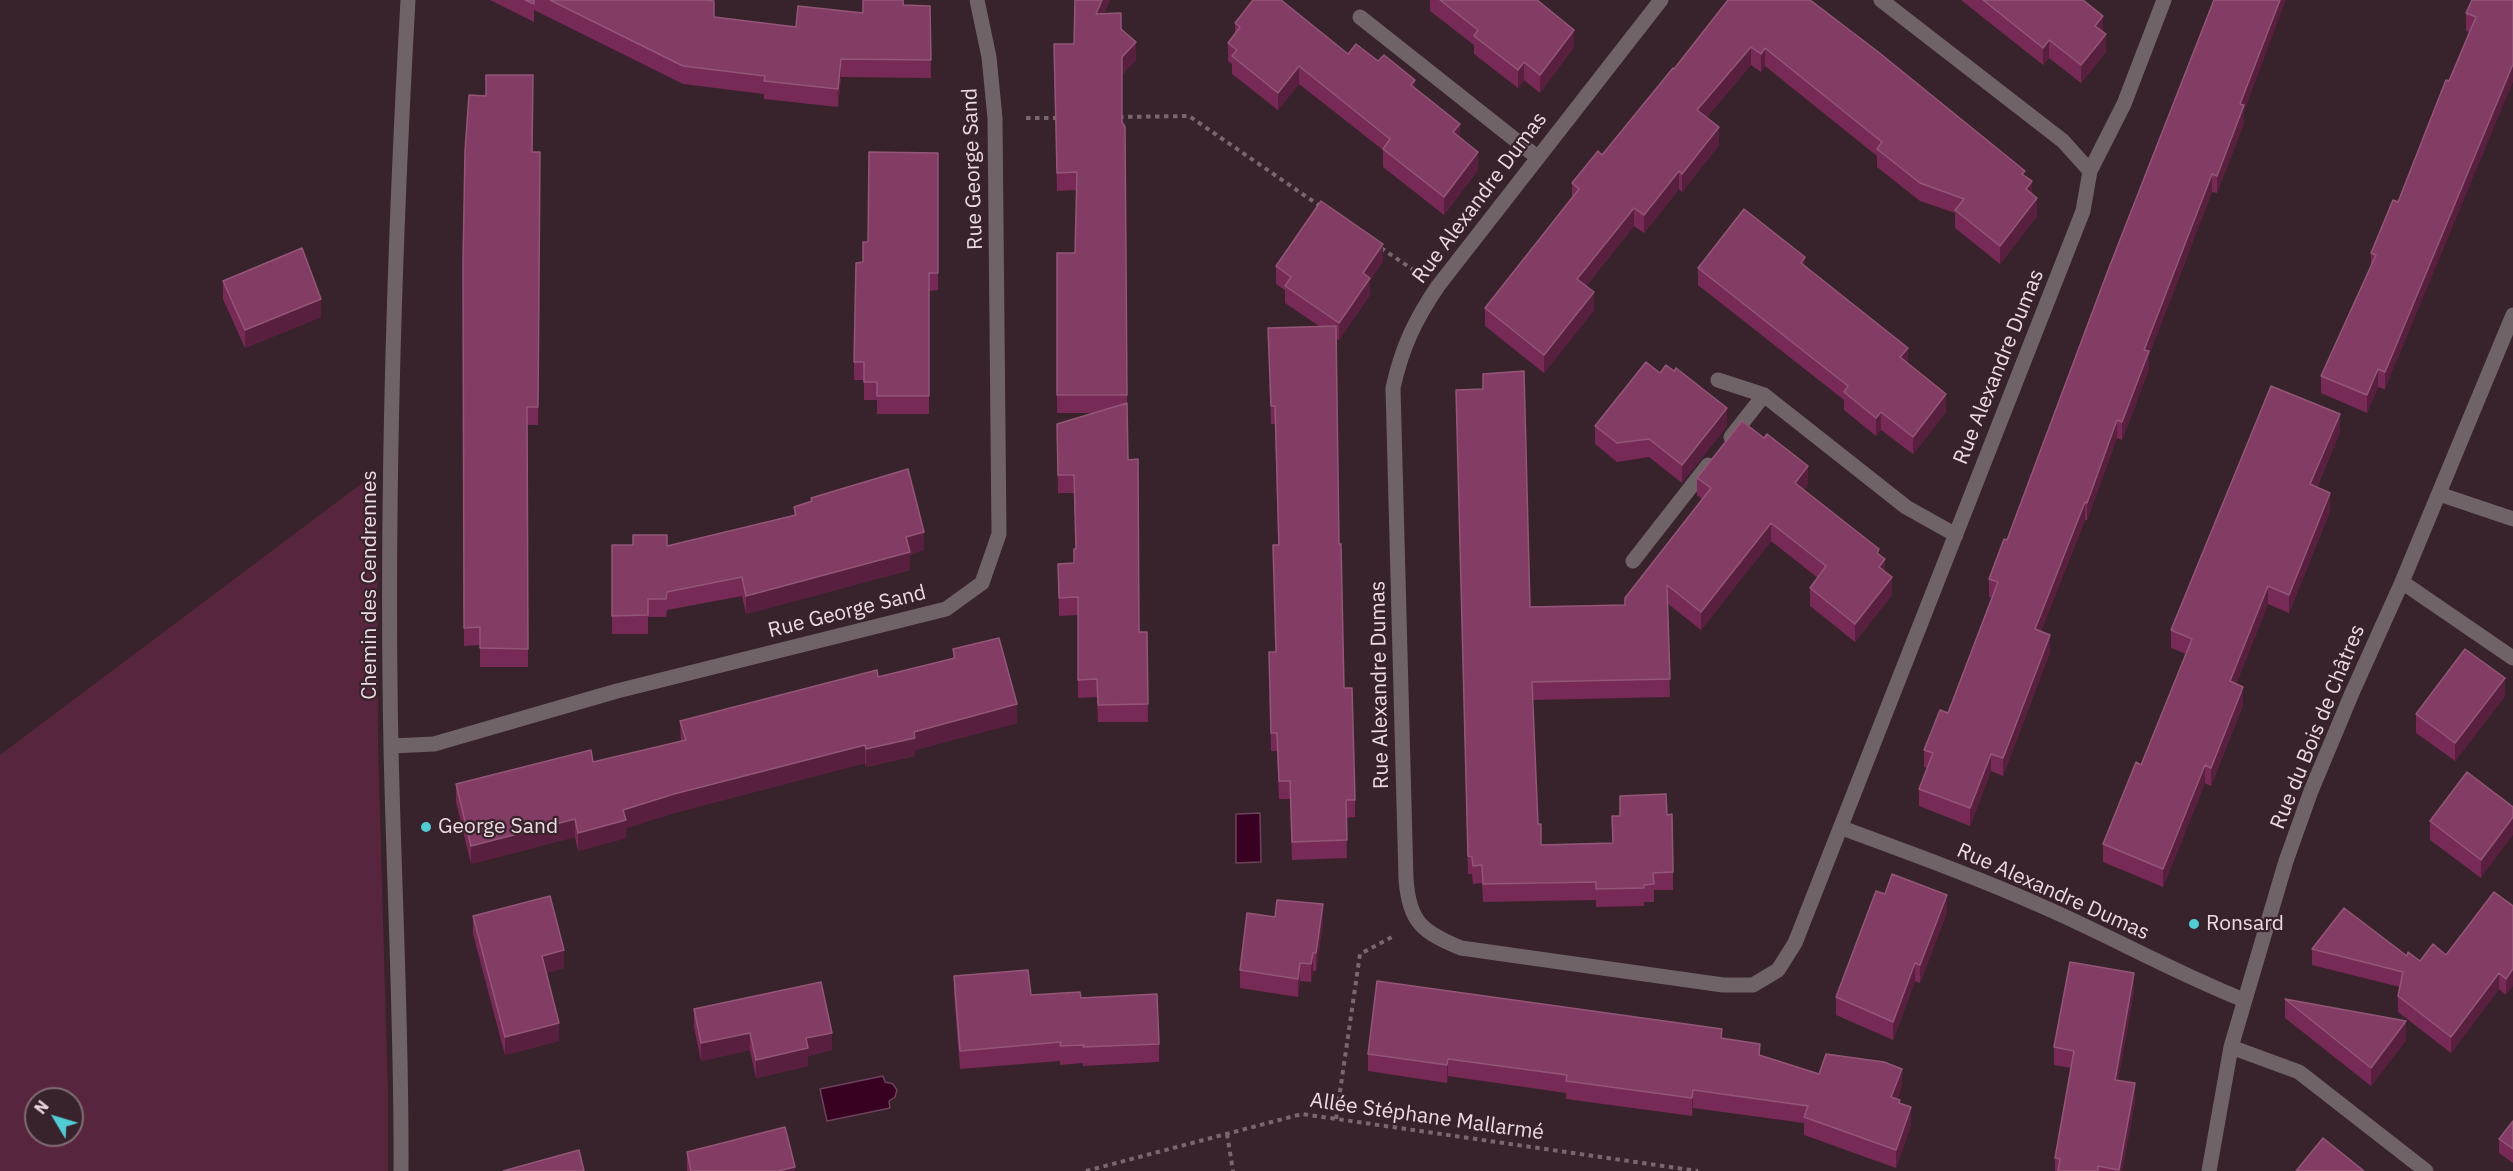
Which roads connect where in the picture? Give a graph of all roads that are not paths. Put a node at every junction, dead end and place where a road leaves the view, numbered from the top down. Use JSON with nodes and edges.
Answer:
{"nodes":[{"id":1,"x":408,"y":0,"type":"edge"},
{"id":2,"x":977,"y":0,"type":"edge"},
{"id":3,"x":1661,"y":0,"type":"edge"},
{"id":4,"x":1881,"y":0,"type":"edge"},
{"id":5,"x":2164,"y":0,"type":"edge"},
{"id":6,"x":1360,"y":17,"type":"dead end"},
{"id":7,"x":1537,"y":157,"type":"junction"},
{"id":8,"x":2090,"y":171,"type":"junction"},
{"id":9,"x":2513,"y":315,"type":"edge"},
{"id":10,"x":1718,"y":380,"type":"dead end"},
{"id":11,"x":1764,"y":395,"type":"junction"},
{"id":12,"x":2439,"y":494,"type":"junction"},
{"id":13,"x":2513,"y":519,"type":"edge"},
{"id":14,"x":1956,"y":535,"type":"junction"},
{"id":15,"x":1633,"y":561,"type":"dead end"},
{"id":16,"x":2402,"y":582,"type":"junction"},
{"id":17,"x":2513,"y":658,"type":"edge"},
{"id":18,"x":391,"y":746,"type":"junction"},
{"id":19,"x":1842,"y":828,"type":"junction"},
{"id":20,"x":2244,"y":1000,"type":"junction"},
{"id":21,"x":2231,"y":1047,"type":"junction"},
{"id":22,"x":401,"y":1171,"type":"edge"},
{"id":23,"x":2209,"y":1171,"type":"edge"},
{"id":24,"x":2426,"y":1171,"type":"edge"}],
"edges":[{"from":1,"to":18,"type":"street","name":"Chemin des Cendrennes"},
{"from":2,"to":18,"type":"street","name":"Rue George Sand"},
{"from":3,"to":7,"type":"street","name":"Rue Alexandre Dumas"},
{"from":4,"to":8,"type":"street"},
{"from":5,"to":8,"type":"street","name":"Rue Alexandre Dumas"},
{"from":6,"to":7,"type":"street"},
{"from":7,"to":19,"type":"street","name":"Rue Alexandre Dumas"},
{"from":8,"to":14,"type":"street","name":"Rue Alexandre Dumas"},
{"from":9,"to":12,"type":"street","name":"Rue du Bois de Châtres"},
{"from":10,"to":11,"type":"street"},
{"from":11,"to":14,"type":"street"},
{"from":11,"to":15,"type":"street"},
{"from":12,"to":13,"type":"street"},
{"from":12,"to":16,"type":"street","name":"Rue du Bois de Châtres"},
{"from":14,"to":19,"type":"street","name":"Rue Alexandre Dumas"},
{"from":16,"to":17,"type":"street"},
{"from":16,"to":20,"type":"street","name":"Rue du Bois de Châtres"},
{"from":18,"to":22,"type":"street","name":"Chemin des Cendrennes"},
{"from":19,"to":20,"type":"street","name":"Rue Alexandre Dumas"},
{"from":20,"to":21,"type":"street","name":"Rue du Bois de Châtres"},
{"from":21,"to":23,"type":"street","name":"Rue du Bois de Châtres"},
{"from":21,"to":24,"type":"street"}]}
